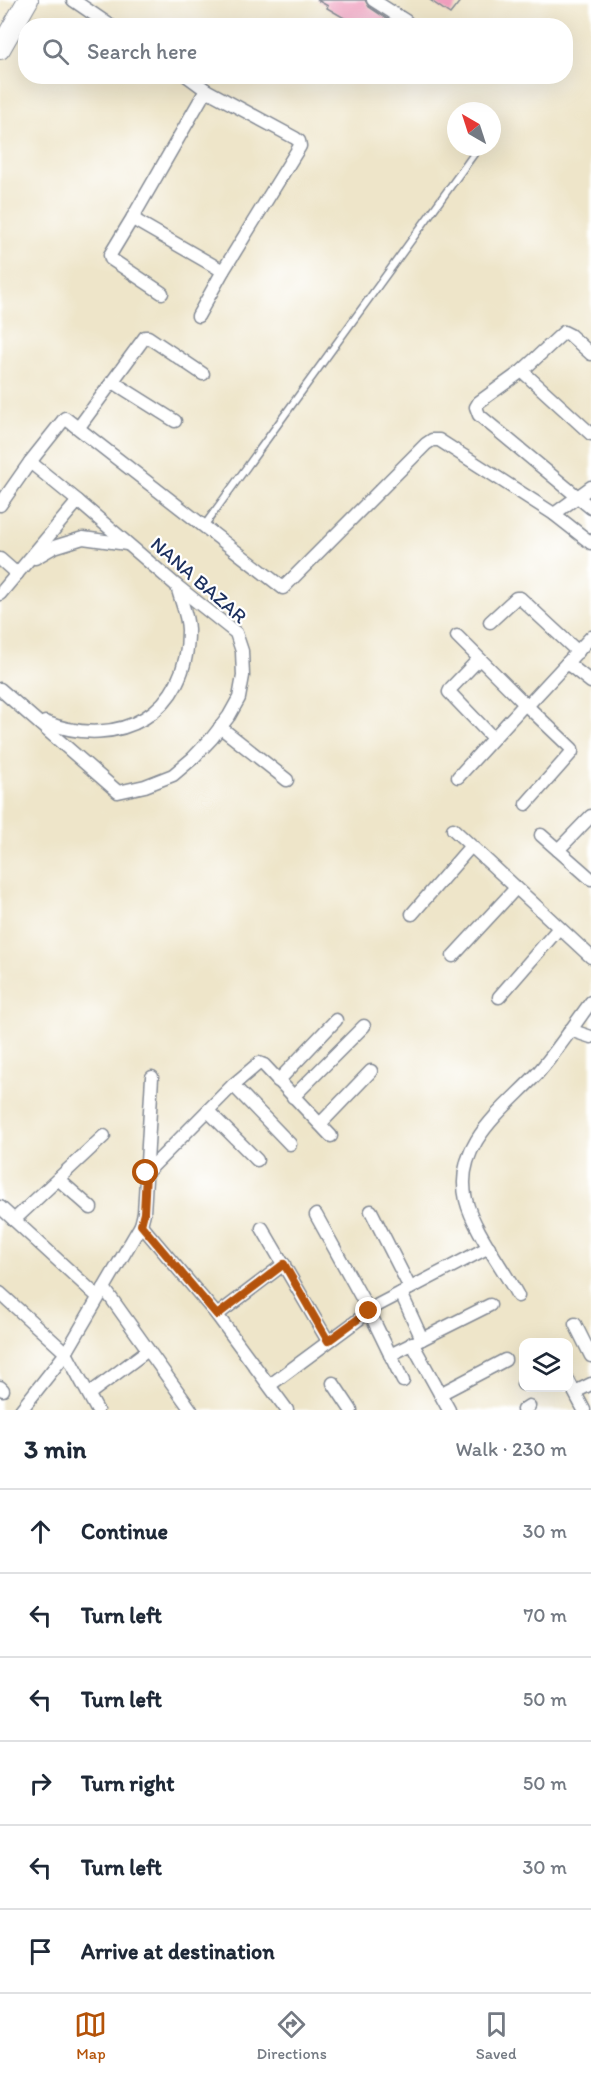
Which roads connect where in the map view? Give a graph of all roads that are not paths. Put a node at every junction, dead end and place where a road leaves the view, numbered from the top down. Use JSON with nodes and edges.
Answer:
{"nodes":[{"id":1,"x":16,"y":0,"type":"edge"},
{"id":2,"x":28,"y":0,"type":"edge"},
{"id":3,"x":73,"y":0,"type":"edge"},
{"id":4,"x":373,"y":0,"type":"edge"},
{"id":5,"x":99,"y":18,"type":"edge"},
{"id":6,"x":401,"y":18,"type":"edge"},
{"id":7,"x":0,"y":26,"type":"edge"},
{"id":8,"x":0,"y":49,"type":"edge"},
{"id":9,"x":198,"y":84,"type":"edge"},
{"id":10,"x":207,"y":90,"type":"junction"},
{"id":11,"x":472,"y":156,"type":"edge"},
{"id":12,"x":133,"y":217,"type":"junction"},
{"id":13,"x":223,"y":271,"type":"junction"},
{"id":14,"x":162,"y":293,"type":"dead end"},
{"id":15,"x":198,"y":316,"type":"dead end"},
{"id":16,"x":591,"y":354,"type":"edge"},
{"id":17,"x":522,"y":371,"type":"junction"},
{"id":18,"x":203,"y":374,"type":"dead end"},
{"id":19,"x":113,"y":382,"type":"junction"},
{"id":20,"x":175,"y":421,"type":"dead end"},
{"id":21,"x":79,"y":428,"type":"junction"},
{"id":22,"x":591,"y":434,"type":"edge"},
{"id":23,"x":30,"y":462,"type":"junction"},
{"id":24,"x":591,"y":487,"type":"edge"},
{"id":25,"x":578,"y":497,"type":"junction"},
{"id":26,"x":78,"y":501,"type":"junction"},
{"id":27,"x":1,"y":503,"type":"edge"},
{"id":28,"x":591,"y":508,"type":"edge"},
{"id":29,"x":554,"y":514,"type":"junction"},
{"id":30,"x":204,"y":526,"type":"junction"},
{"id":31,"x":591,"y":543,"type":"edge"},
{"id":32,"x":128,"y":544,"type":"junction"},
{"id":33,"x":0,"y":559,"type":"edge"},
{"id":34,"x":26,"y":563,"type":"junction"},
{"id":35,"x":17,"y":574,"type":"junction"},
{"id":36,"x":177,"y":586,"type":"junction"},
{"id":37,"x":3,"y":591,"type":"edge"},
{"id":38,"x":0,"y":603,"type":"edge"},
{"id":39,"x":490,"y":622,"type":"dead end"},
{"id":40,"x":457,"y":636,"type":"dead end"},
{"id":41,"x":591,"y":637,"type":"edge"},
{"id":42,"x":578,"y":652,"type":"junction"},
{"id":43,"x":479,"y":659,"type":"junction"},
{"id":44,"x":567,"y":663,"type":"junction"},
{"id":45,"x":591,"y":682,"type":"edge"},
{"id":46,"x":0,"y":688,"type":"edge"},
{"id":47,"x":526,"y":705,"type":"junction"},
{"id":48,"x":36,"y":718,"type":"junction"},
{"id":49,"x":220,"y":727,"type":"junction"},
{"id":50,"x":493,"y":738,"type":"junction"},
{"id":51,"x":458,"y":777,"type":"dead end"},
{"id":52,"x":287,"y":780,"type":"dead end"},
{"id":53,"x":526,"y":804,"type":"dead end"},
{"id":54,"x":591,"y":816,"type":"edge"},
{"id":55,"x":453,"y":829,"type":"dead end"},
{"id":56,"x":541,"y":835,"type":"dead end"},
{"id":57,"x":471,"y":846,"type":"junction"},
{"id":58,"x":558,"y":850,"type":"junction"},
{"id":59,"x":591,"y":879,"type":"edge"},
{"id":60,"x":516,"y":888,"type":"junction"},
{"id":61,"x":412,"y":914,"type":"dead end"},
{"id":62,"x":560,"y":928,"type":"junction"},
{"id":63,"x":453,"y":956,"type":"dead end"},
{"id":64,"x":591,"y":957,"type":"edge"},
{"id":65,"x":499,"y":997,"type":"dead end"},
{"id":66,"x":591,"y":1002,"type":"edge"},
{"id":67,"x":336,"y":1020,"type":"dead end"},
{"id":68,"x":364,"y":1026,"type":"dead end"},
{"id":69,"x":570,"y":1030,"type":"junction"},
{"id":70,"x":590,"y":1038,"type":"edge"},
{"id":71,"x":371,"y":1071,"type":"dead end"},
{"id":72,"x":152,"y":1077,"type":"dead end"},
{"id":73,"x":278,"y":1081,"type":"junction"},
{"id":74,"x":233,"y":1085,"type":"junction"},
{"id":75,"x":293,"y":1097,"type":"junction"},
{"id":76,"x":209,"y":1112,"type":"junction"},
{"id":77,"x":320,"y":1124,"type":"junction"},
{"id":78,"x":104,"y":1136,"type":"dead end"},
{"id":79,"x":331,"y":1136,"type":"dead end"},
{"id":80,"x":290,"y":1144,"type":"dead end"},
{"id":81,"x":257,"y":1160,"type":"dead end"},
{"id":82,"x":146,"y":1173,"type":"junction"},
{"id":83,"x":58,"y":1179,"type":"junction"},
{"id":84,"x":0,"y":1207,"type":"edge"},
{"id":85,"x":91,"y":1208,"type":"dead end"},
{"id":86,"x":371,"y":1211,"type":"dead end"},
{"id":87,"x":316,"y":1215,"type":"dead end"},
{"id":88,"x":14,"y":1220,"type":"junction"},
{"id":89,"x":141,"y":1225,"type":"junction"},
{"id":90,"x":262,"y":1228,"type":"dead end"},
{"id":91,"x":489,"y":1246,"type":"junction"},
{"id":92,"x":284,"y":1264,"type":"junction"},
{"id":93,"x":405,"y":1291,"type":"junction"},
{"id":94,"x":101,"y":1292,"type":"junction"},
{"id":95,"x":0,"y":1293,"type":"edge"},
{"id":96,"x":518,"y":1296,"type":"dead end"},
{"id":97,"x":490,"y":1305,"type":"dead end"},
{"id":98,"x":369,"y":1311,"type":"junction"},
{"id":99,"x":217,"y":1315,"type":"junction"},
{"id":100,"x":575,"y":1324,"type":"dead end"},
{"id":101,"x":328,"y":1341,"type":"junction"},
{"id":102,"x":417,"y":1341,"type":"junction"},
{"id":103,"x":148,"y":1350,"type":"junction"},
{"id":104,"x":66,"y":1353,"type":"junction"},
{"id":105,"x":390,"y":1354,"type":"junction"},
{"id":106,"x":591,"y":1356,"type":"edge"},
{"id":107,"x":505,"y":1360,"type":"dead end"},
{"id":108,"x":403,"y":1382,"type":"dead end"},
{"id":109,"x":333,"y":1383,"type":"dead end"},
{"id":110,"x":591,"y":1384,"type":"edge"},
{"id":111,"x":270,"y":1385,"type":"junction"},
{"id":112,"x":573,"y":1389,"type":"edge"},
{"id":113,"x":575,"y":1392,"type":"junction"},
{"id":114,"x":89,"y":1394,"type":"junction"},
{"id":115,"x":440,"y":1394,"type":"junction"},
{"id":116,"x":22,"y":1410,"type":"edge"},
{"id":117,"x":97,"y":1410,"type":"edge"},
{"id":118,"x":191,"y":1410,"type":"edge"},
{"id":119,"x":287,"y":1410,"type":"edge"},
{"id":120,"x":351,"y":1410,"type":"edge"},
{"id":121,"x":449,"y":1410,"type":"edge"},
{"id":122,"x":584,"y":1410,"type":"edge"}],
"edges":[{"from":1,"to":7,"type":"main road"},
{"from":2,"to":8,"type":"main road"},
{"from":3,"to":5,"type":"street"},
{"from":4,"to":6,"type":"street"},
{"from":9,"to":10,"type":"street"},
{"from":10,"to":12,"type":"street"},
{"from":10,"to":13,"type":"street"},
{"from":11,"to":30,"type":"lane"},
{"from":12,"to":13,"type":"street"},
{"from":12,"to":14,"type":"street"},
{"from":13,"to":15,"type":"street"},
{"from":16,"to":17,"type":"street"},
{"from":17,"to":22,"type":"street"},
{"from":17,"to":25,"type":"street"},
{"from":18,"to":19,"type":"street"},
{"from":19,"to":20,"type":"street"},
{"from":19,"to":21,"type":"street"},
{"from":21,"to":23,"type":"street"},
{"from":21,"to":30,"type":"street"},
{"from":23,"to":26,"type":"street","name":"NANA BAZAR"},
{"from":23,"to":27,"type":"street"},
{"from":24,"to":25,"type":"street"},
{"from":25,"to":28,"type":"street"},
{"from":25,"to":29,"type":"street"},
{"from":26,"to":32,"type":"street","name":"NANA BAZAR"},
{"from":26,"to":34,"type":"street"},
{"from":29,"to":30,"type":"street"},
{"from":29,"to":31,"type":"street"},
{"from":32,"to":34,"type":"street"},
{"from":32,"to":36,"type":"street","name":"NANA BAZAR"},
{"from":33,"to":35,"type":"street"},
{"from":34,"to":35,"type":"street"},
{"from":35,"to":37,"type":"street"},
{"from":36,"to":48,"type":"street"},
{"from":36,"to":49,"type":"street","name":"NANA BAZAR"},
{"from":37,"to":38,"type":"street"},
{"from":39,"to":42,"type":"street"},
{"from":40,"to":43,"type":"street"},
{"from":41,"to":42,"type":"street"},
{"from":42,"to":44,"type":"street"},
{"from":43,"to":47,"type":"street"},
{"from":43,"to":50,"type":"street"},
{"from":44,"to":45,"type":"street"},
{"from":44,"to":47,"type":"street"},
{"from":46,"to":48,"type":"street","name":"NANA BAZAR"},
{"from":47,"to":50,"type":"street"},
{"from":47,"to":53,"type":"street"},
{"from":48,"to":49,"type":"street","name":"NANA BAZAR"},
{"from":49,"to":52,"type":"street"},
{"from":50,"to":51,"type":"street"},
{"from":54,"to":58,"type":"street"},
{"from":55,"to":57,"type":"street"},
{"from":56,"to":58,"type":"street"},
{"from":57,"to":60,"type":"street"},
{"from":57,"to":61,"type":"street"},
{"from":58,"to":59,"type":"street"},
{"from":60,"to":62,"type":"street"},
{"from":60,"to":63,"type":"street"},
{"from":62,"to":64,"type":"street"},
{"from":62,"to":65,"type":"street"},
{"from":66,"to":69,"type":"street"},
{"from":67,"to":73,"type":"street"},
{"from":68,"to":75,"type":"street"},
{"from":69,"to":70,"type":"street"},
{"from":69,"to":91,"type":"street"},
{"from":71,"to":77,"type":"street"},
{"from":72,"to":82,"type":"street"},
{"from":73,"to":74,"type":"street"},
{"from":73,"to":75,"type":"street"},
{"from":74,"to":76,"type":"street"},
{"from":74,"to":80,"type":"street"},
{"from":75,"to":77,"type":"street"},
{"from":76,"to":81,"type":"street"},
{"from":76,"to":82,"type":"street"},
{"from":77,"to":79,"type":"street"},
{"from":78,"to":83,"type":"street"},
{"from":82,"to":89,"type":"street"},
{"from":83,"to":85,"type":"street"},
{"from":83,"to":88,"type":"street"},
{"from":84,"to":88,"type":"street"},
{"from":86,"to":93,"type":"street"},
{"from":87,"to":98,"type":"street"},
{"from":88,"to":94,"type":"street"},
{"from":89,"to":94,"type":"street"},
{"from":89,"to":99,"type":"street"},
{"from":90,"to":92,"type":"street"},
{"from":91,"to":93,"type":"street"},
{"from":91,"to":96,"type":"street"},
{"from":92,"to":99,"type":"street"},
{"from":92,"to":101,"type":"street"},
{"from":93,"to":98,"type":"street"},
{"from":93,"to":102,"type":"street"},
{"from":94,"to":103,"type":"street"},
{"from":94,"to":104,"type":"street"},
{"from":95,"to":104,"type":"street"},
{"from":97,"to":102,"type":"street"},
{"from":98,"to":101,"type":"street"},
{"from":98,"to":105,"type":"street"},
{"from":99,"to":111,"type":"street"},
{"from":100,"to":106,"type":"street"},
{"from":101,"to":111,"type":"street"},
{"from":102,"to":105,"type":"street"},
{"from":102,"to":115,"type":"street"},
{"from":103,"to":114,"type":"street"},
{"from":103,"to":118,"type":"street"},
{"from":104,"to":114,"type":"street"},
{"from":104,"to":116,"type":"street"},
{"from":105,"to":108,"type":"street"},
{"from":107,"to":115,"type":"street"},
{"from":109,"to":120,"type":"street"},
{"from":110,"to":113,"type":"street"},
{"from":111,"to":119,"type":"street"},
{"from":112,"to":113,"type":"street"},
{"from":113,"to":122,"type":"street"},
{"from":114,"to":117,"type":"street"},
{"from":115,"to":121,"type":"street"}]}
